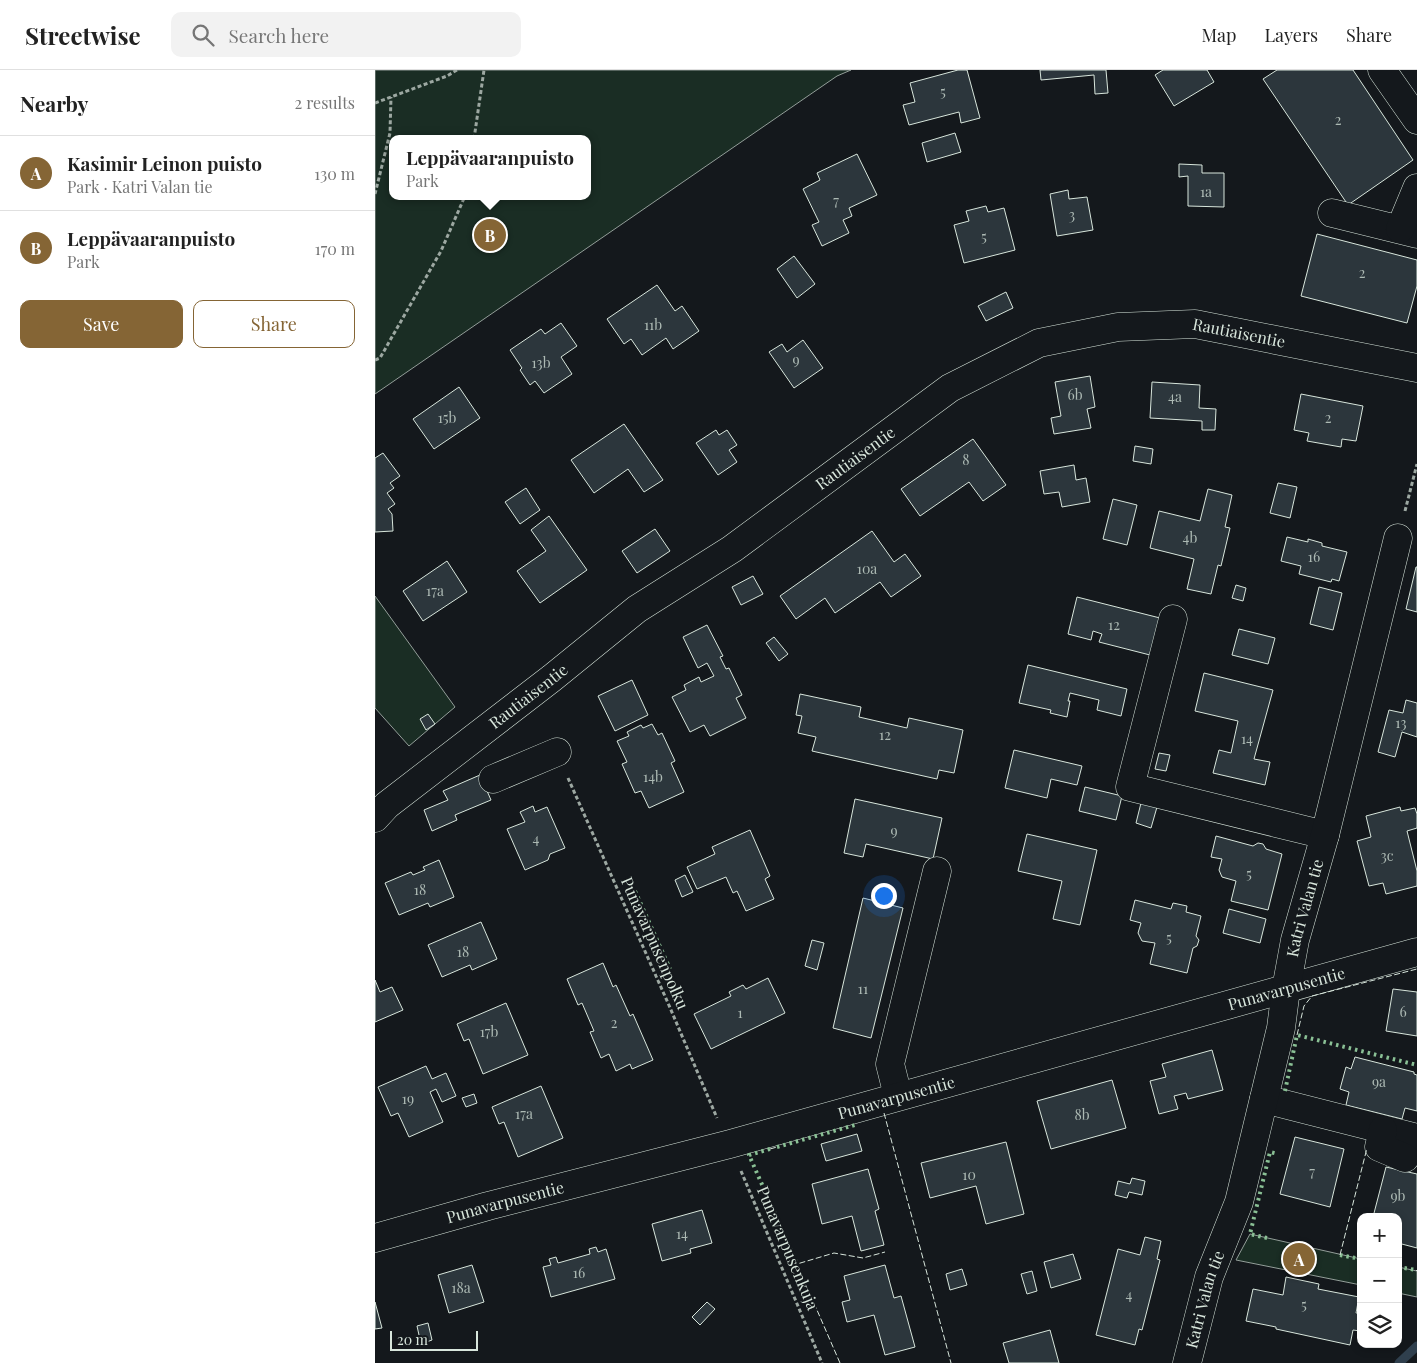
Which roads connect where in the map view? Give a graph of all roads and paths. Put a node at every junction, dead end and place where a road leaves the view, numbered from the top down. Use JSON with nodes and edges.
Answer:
{"nodes":[{"id":1,"x":457,"y":70,"type":"edge"},
{"id":2,"x":484,"y":70,"type":"edge"},
{"id":3,"x":1383,"y":70,"type":"edge"},
{"id":4,"x":391,"y":97,"type":"junction"},
{"id":5,"x":375,"y":103,"type":"edge"},
{"id":6,"x":1417,"y":120,"type":"edge"},
{"id":7,"x":390,"y":135,"type":"edge"},
{"id":8,"x":475,"y":135,"type":"edge"},
{"id":9,"x":389,"y":137,"type":"edge"},
{"id":10,"x":1417,"y":188,"type":"edge"},
{"id":11,"x":375,"y":194,"type":"edge"},
{"id":12,"x":463,"y":200,"type":"edge"},
{"id":13,"x":1332,"y":213,"type":"dead end"},
{"id":14,"x":1409,"y":232,"type":"edge"},
{"id":15,"x":375,"y":354,"type":"edge"},
{"id":16,"x":380,"y":358,"type":"junction"},
{"id":17,"x":375,"y":360,"type":"edge"},
{"id":18,"x":1417,"y":368,"type":"edge"},
{"id":19,"x":1417,"y":464,"type":"edge"},
{"id":20,"x":1398,"y":538,"type":"joint"},
{"id":21,"x":1173,"y":619,"type":"dead end"},
{"id":22,"x":557,"y":752,"type":"joint"},
{"id":23,"x":493,"y":779,"type":"dead end"},
{"id":24,"x":375,"y":818,"type":"edge"},
{"id":25,"x":1325,"y":835,"type":"junction"},
{"id":26,"x":937,"y":871,"type":"dead end"},
{"id":27,"x":1417,"y":952,"type":"edge"},
{"id":28,"x":1286,"y":989,"type":"junction"},
{"id":29,"x":897,"y":1096,"type":"junction"},
{"id":30,"x":1264,"y":1099,"type":"junction"},
{"id":31,"x":730,"y":1144,"type":"junction"},
{"id":32,"x":1411,"y":1148,"type":"edge"},
{"id":33,"x":375,"y":1238,"type":"edge"},
{"id":34,"x":822,"y":1363,"type":"edge"},
{"id":35,"x":1187,"y":1363,"type":"edge"}],
"edges":[{"from":1,"to":4,"type":"path"},
{"from":2,"to":8,"type":"path"},
{"from":3,"to":6,"type":"street"},
{"from":4,"to":5,"type":"path"},
{"from":4,"to":7,"type":"path"},
{"from":9,"to":11,"type":"path"},
{"from":10,"to":14,"type":"street"},
{"from":12,"to":16,"type":"path"},
{"from":13,"to":14,"type":"street"},
{"from":15,"to":16,"type":"path"},
{"from":16,"to":17,"type":"path"},
{"from":18,"to":24,"type":"street","name":"Rautiaisentie"},
{"from":19,"to":20,"type":"path"},
{"from":20,"to":25,"type":"street","name":"Katri Valan tie"},
{"from":21,"to":25,"type":"street"},
{"from":22,"to":23,"type":"street"},
{"from":22,"to":31,"type":"path","name":"Punavarpusenpolku"},
{"from":25,"to":28,"type":"street","name":"Katri Valan tie"},
{"from":26,"to":29,"type":"street"},
{"from":27,"to":28,"type":"street","name":"Punavarpusentie"},
{"from":28,"to":29,"type":"street","name":"Punavarpusentie"},
{"from":28,"to":30,"type":"street","name":"Katri Valan tie"},
{"from":29,"to":31,"type":"street","name":"Punavarpusentie"},
{"from":30,"to":32,"type":"street"},
{"from":30,"to":35,"type":"street","name":"Katri Valan tie"},
{"from":31,"to":33,"type":"street","name":"Punavarpusentie"},
{"from":31,"to":34,"type":"path","name":"Punavarpusenkuja"}]}
